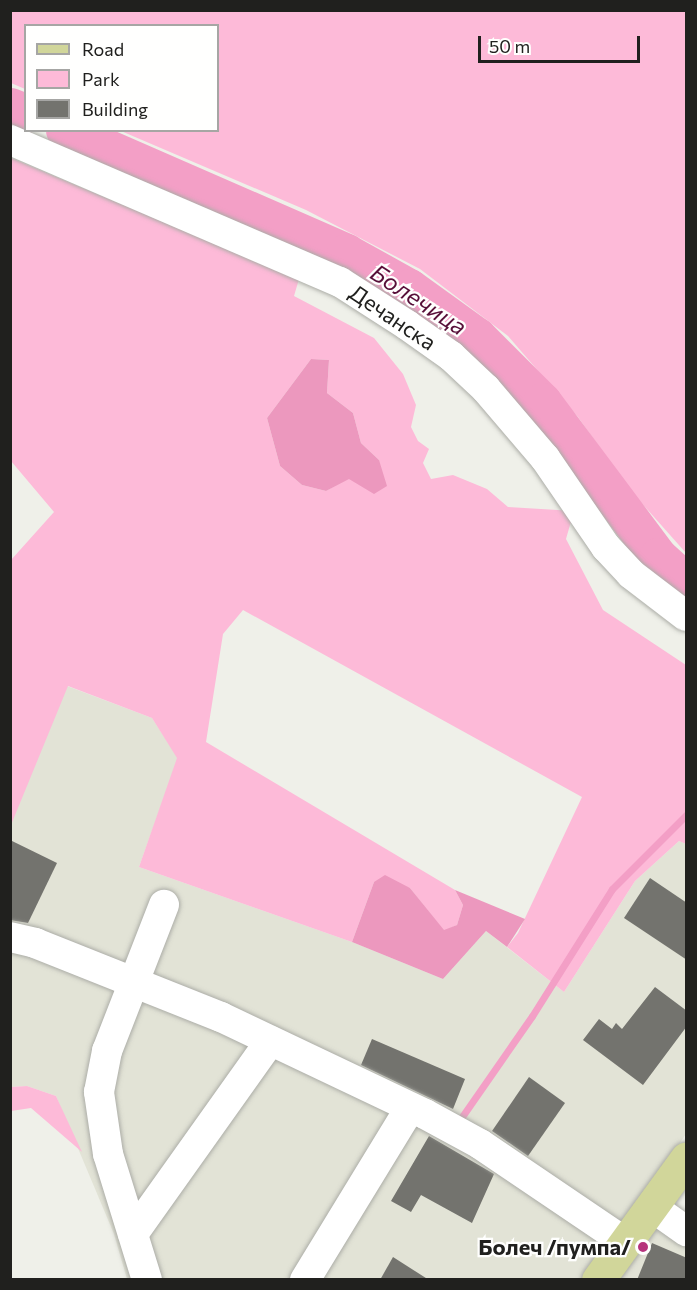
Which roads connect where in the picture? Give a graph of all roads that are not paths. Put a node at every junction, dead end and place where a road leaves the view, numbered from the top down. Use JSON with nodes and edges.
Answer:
{"nodes":[{"id":1,"x":10,"y":140,"type":"edge"},
{"id":2,"x":687,"y":616,"type":"edge"},
{"id":3,"x":164,"y":905,"type":"dead end"},
{"id":4,"x":10,"y":937,"type":"edge"},
{"id":5,"x":134,"y":983,"type":"junction"},
{"id":6,"x":270,"y":1041,"type":"junction"},
{"id":7,"x":410,"y":1107,"type":"junction"},
{"id":8,"x":687,"y":1159,"type":"edge"},
{"id":9,"x":652,"y":1207,"type":"junction"},
{"id":10,"x":685,"y":1228,"type":"edge"},
{"id":11,"x":133,"y":1234,"type":"junction"},
{"id":12,"x":626,"y":1243,"type":"junction"},
{"id":13,"x":147,"y":1280,"type":"edge"},
{"id":14,"x":305,"y":1280,"type":"edge"},
{"id":15,"x":598,"y":1280,"type":"edge"}],
"edges":[{"from":1,"to":2,"type":"street","name":"Дечанска"},
{"from":3,"to":5,"type":"street"},
{"from":4,"to":5,"type":"street"},
{"from":5,"to":6,"type":"street"},
{"from":5,"to":11,"type":"street"},
{"from":6,"to":7,"type":"street"},
{"from":6,"to":11,"type":"street"},
{"from":7,"to":12,"type":"street"},
{"from":7,"to":14,"type":"street"},
{"from":8,"to":9,"type":"main road"},
{"from":9,"to":10,"type":"street"},
{"from":9,"to":12,"type":"main road"},
{"from":11,"to":13,"type":"street"},
{"from":12,"to":15,"type":"main road"}]}
